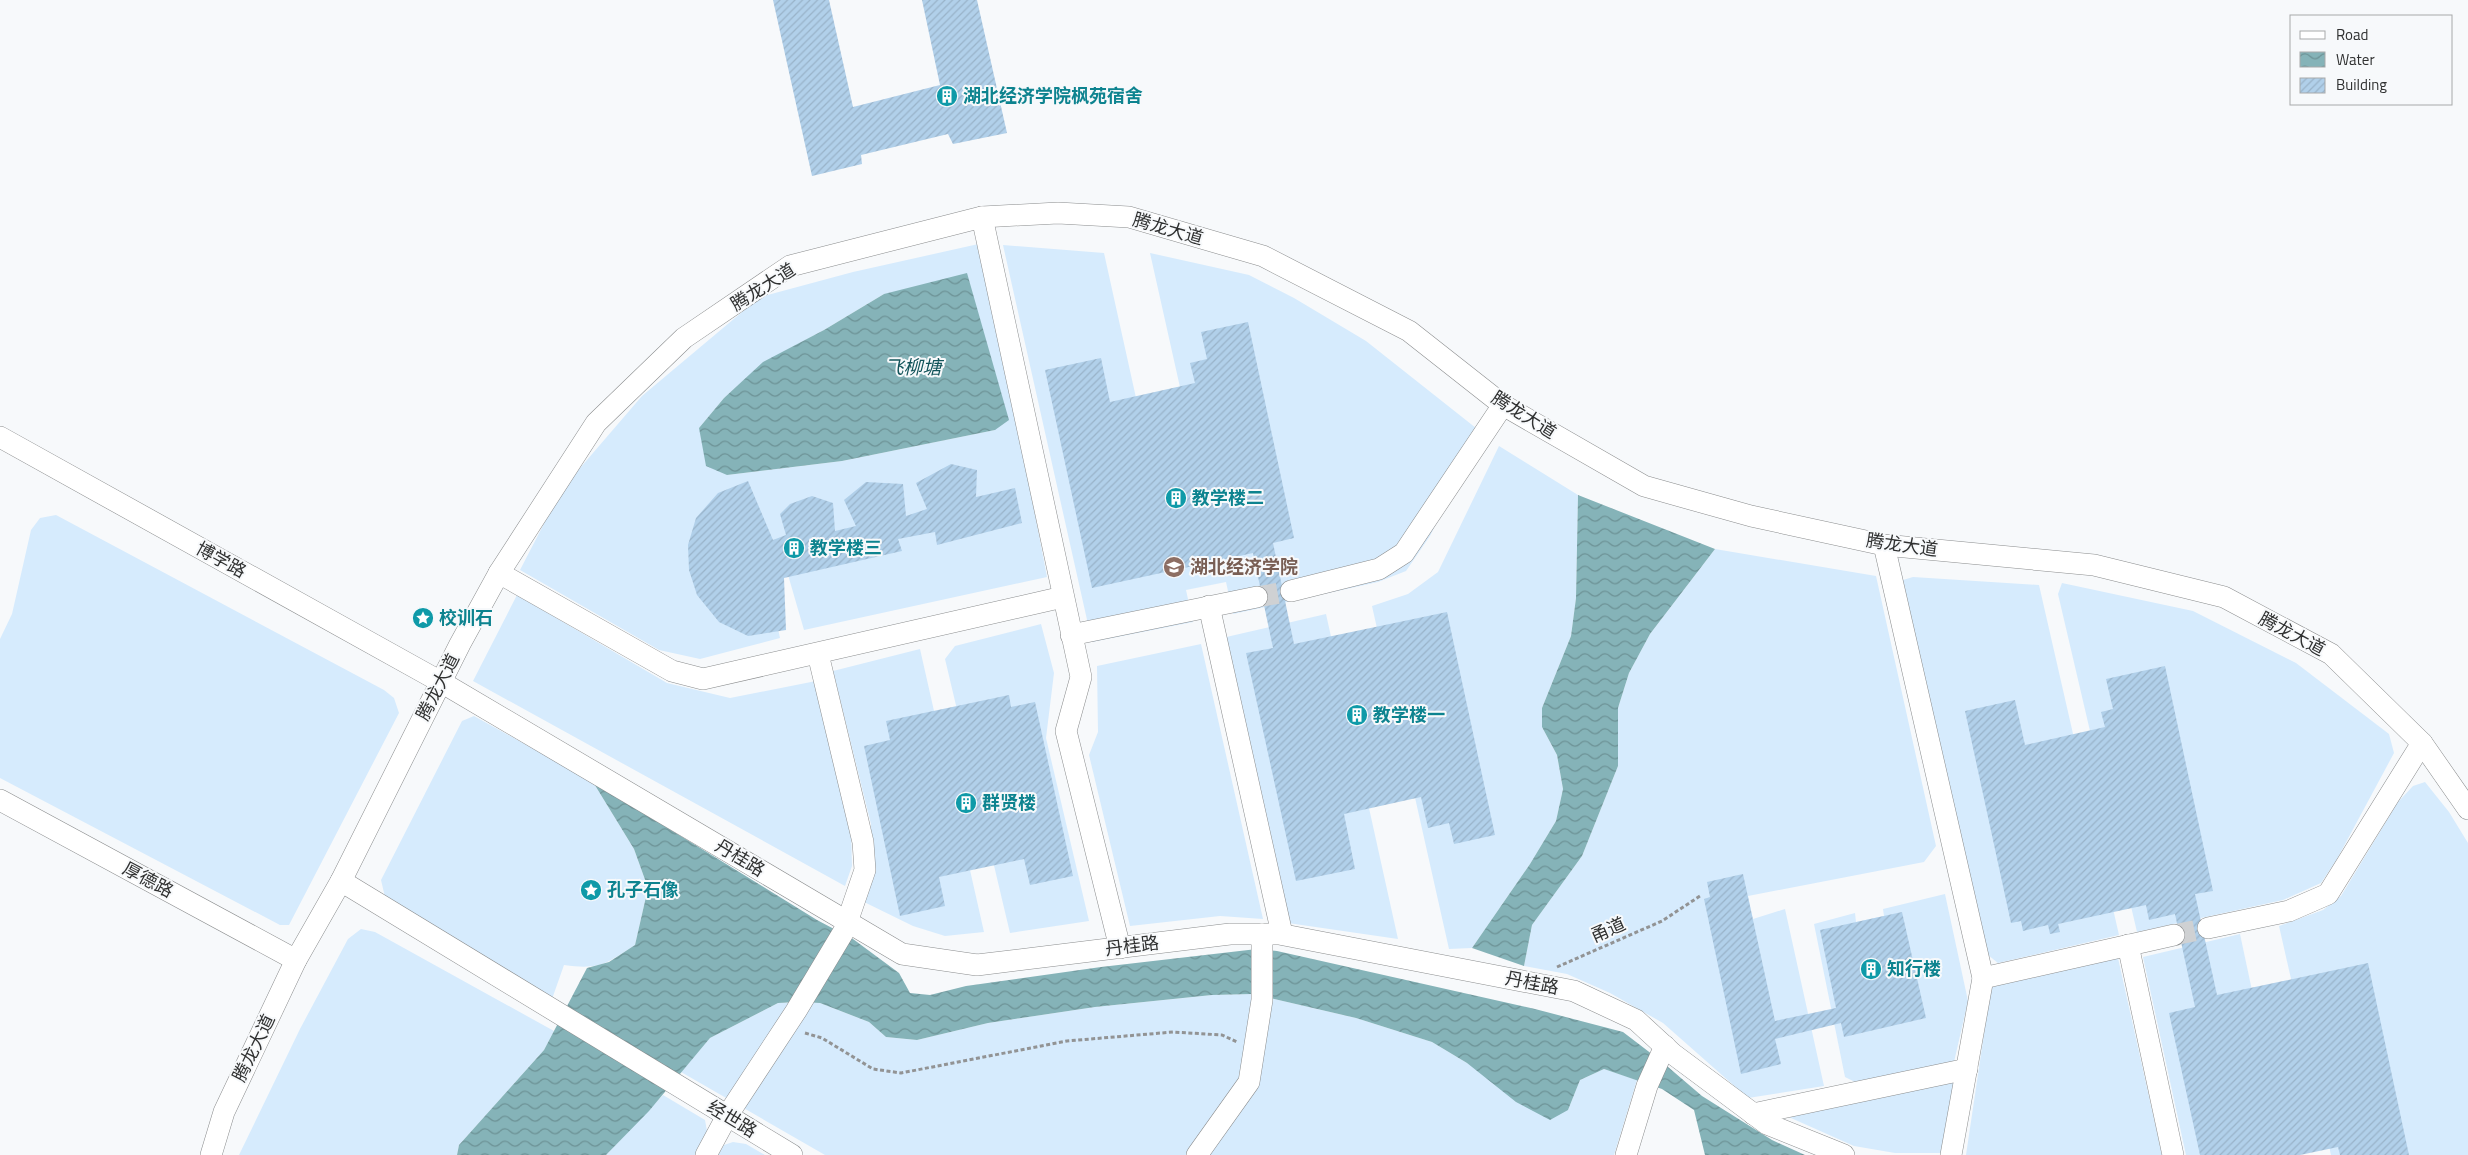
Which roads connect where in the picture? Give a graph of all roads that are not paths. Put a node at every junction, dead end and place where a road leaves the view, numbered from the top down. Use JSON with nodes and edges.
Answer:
{"nodes":[{"id":1,"x":982,"y":217,"type":"junction"},
{"id":2,"x":1503,"y":405,"type":"junction"},
{"id":3,"x":0,"y":437,"type":"edge"},
{"id":4,"x":1884,"y":546,"type":"junction"},
{"id":5,"x":499,"y":573,"type":"junction"},
{"id":6,"x":1290,"y":591,"type":"tunnel mouth"},
{"id":7,"x":1063,"y":597,"type":"junction"},
{"id":8,"x":1258,"y":597,"type":"tunnel mouth"},
{"id":9,"x":1209,"y":606,"type":"junction"},
{"id":10,"x":1071,"y":635,"type":"junction"},
{"id":11,"x":818,"y":654,"type":"junction"},
{"id":12,"x":441,"y":682,"type":"junction"},
{"id":13,"x":2422,"y":744,"type":"junction"},
{"id":14,"x":0,"y":800,"type":"edge"},
{"id":15,"x":2468,"y":809,"type":"edge"},
{"id":16,"x":341,"y":881,"type":"junction"},
{"id":17,"x":846,"y":926,"type":"junction"},
{"id":18,"x":2208,"y":928,"type":"tunnel mouth"},
{"id":19,"x":2174,"y":935,"type":"tunnel mouth"},
{"id":20,"x":1269,"y":938,"type":"junction"},
{"id":21,"x":2128,"y":945,"type":"junction"},
{"id":22,"x":1120,"y":948,"type":"junction"},
{"id":23,"x":296,"y":960,"type":"junction"},
{"id":24,"x":1983,"y":978,"type":"junction"},
{"id":25,"x":1664,"y":1047,"type":"junction"},
{"id":26,"x":1967,"y":1069,"type":"junction"},
{"id":27,"x":1753,"y":1114,"type":"junction"},
{"id":28,"x":727,"y":1116,"type":"junction"},
{"id":29,"x":211,"y":1155,"type":"edge"},
{"id":30,"x":706,"y":1155,"type":"edge"},
{"id":31,"x":792,"y":1155,"type":"edge"},
{"id":32,"x":1197,"y":1155,"type":"edge"},
{"id":33,"x":1626,"y":1155,"type":"edge"},
{"id":34,"x":1844,"y":1155,"type":"edge"},
{"id":35,"x":1951,"y":1155,"type":"edge"},
{"id":36,"x":2173,"y":1155,"type":"edge"}],
"edges":[{"from":1,"to":2,"type":"street","name":"腾龙大道"},
{"from":1,"to":5,"type":"street","name":"腾龙大道"},
{"from":1,"to":7,"type":"street"},
{"from":2,"to":4,"type":"street","name":"腾龙大道"},
{"from":2,"to":6,"type":"street"},
{"from":3,"to":12,"type":"street","name":"博学路"},
{"from":4,"to":13,"type":"street","name":"腾龙大道"},
{"from":4,"to":24,"type":"street"},
{"from":5,"to":11,"type":"street"},
{"from":5,"to":12,"type":"street","name":"腾龙大道"},
{"from":7,"to":10,"type":"street"},
{"from":7,"to":11,"type":"street"},
{"from":8,"to":9,"type":"street"},
{"from":9,"to":10,"type":"street"},
{"from":9,"to":20,"type":"street"},
{"from":10,"to":22,"type":"street"},
{"from":11,"to":17,"type":"street"},
{"from":12,"to":16,"type":"street","name":"腾龙大道"},
{"from":12,"to":17,"type":"street","name":"丹桂路"},
{"from":13,"to":15,"type":"street","name":"腾龙大道"},
{"from":13,"to":18,"type":"street"},
{"from":14,"to":23,"type":"street","name":"厚德路"},
{"from":16,"to":23,"type":"street","name":"腾龙大道"},
{"from":16,"to":28,"type":"street","name":"经世路"},
{"from":17,"to":22,"type":"street","name":"丹桂路"},
{"from":17,"to":28,"type":"street"},
{"from":19,"to":21,"type":"street"},
{"from":20,"to":22,"type":"street","name":"丹桂路"},
{"from":20,"to":25,"type":"street","name":"丹桂路"},
{"from":20,"to":32,"type":"street"},
{"from":21,"to":24,"type":"street"},
{"from":21,"to":36,"type":"street"},
{"from":23,"to":29,"type":"street","name":"腾龙大道"},
{"from":24,"to":26,"type":"street"},
{"from":25,"to":27,"type":"street","name":"丹桂路"},
{"from":25,"to":33,"type":"street"},
{"from":26,"to":27,"type":"street"},
{"from":26,"to":35,"type":"street"},
{"from":27,"to":34,"type":"street","name":"丹桂路"},
{"from":28,"to":30,"type":"street"},
{"from":28,"to":31,"type":"street","name":"经世路"}]}
